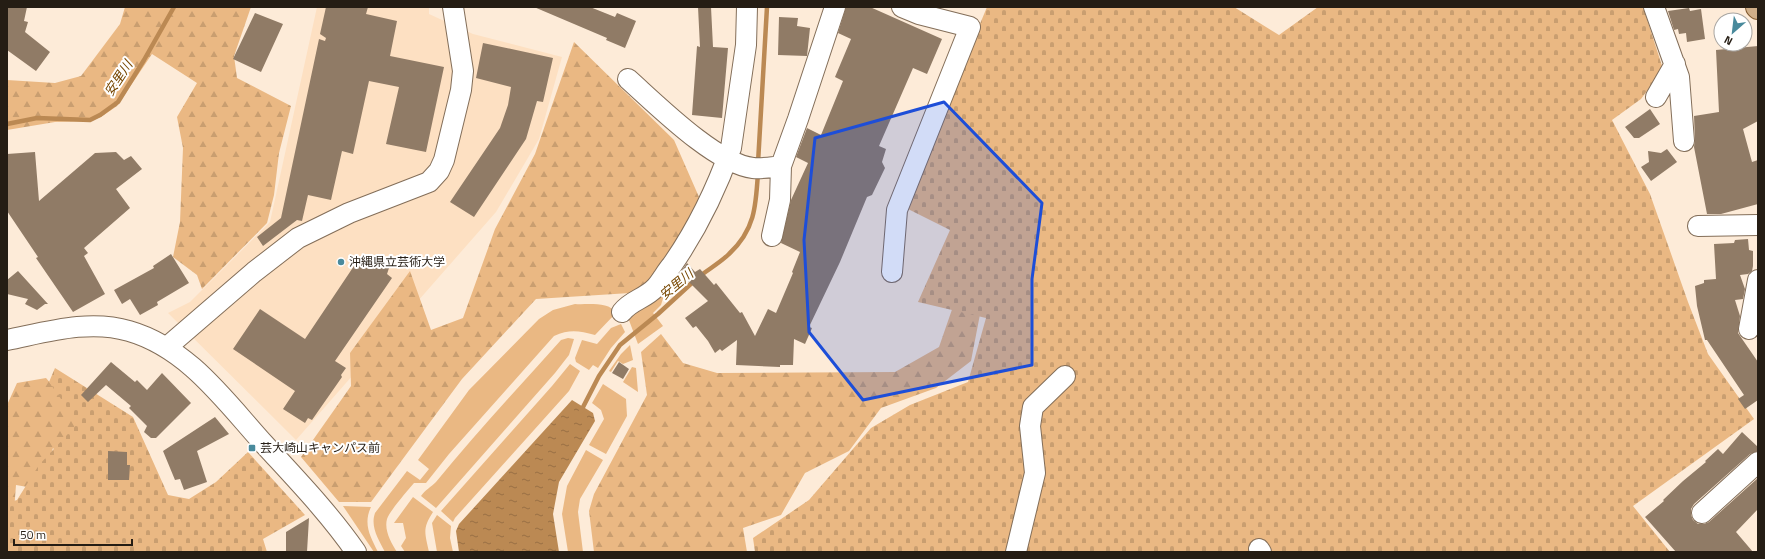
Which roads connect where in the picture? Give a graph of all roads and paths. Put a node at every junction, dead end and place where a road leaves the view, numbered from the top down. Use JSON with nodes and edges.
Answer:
{"nodes":[{"id":1,"x":453,"y":7,"type":"edge"},
{"id":2,"x":747,"y":7,"type":"edge"},
{"id":3,"x":835,"y":7,"type":"edge"},
{"id":4,"x":902,"y":7,"type":"edge"},
{"id":5,"x":1654,"y":7,"type":"edge"},
{"id":6,"x":1675,"y":64,"type":"junction"},
{"id":7,"x":628,"y":79,"type":"dead end"},
{"id":8,"x":1656,"y":97,"type":"dead end"},
{"id":9,"x":1684,"y":141,"type":"dead end"},
{"id":10,"x":727,"y":159,"type":"junction"},
{"id":11,"x":768,"y":167,"type":"junction"},
{"id":12,"x":1758,"y":224,"type":"edge"},
{"id":13,"x":1698,"y":226,"type":"dead end"},
{"id":14,"x":772,"y":236,"type":"dead end"},
{"id":15,"x":892,"y":272,"type":"dead end"},
{"id":16,"x":1758,"y":280,"type":"edge"},
{"id":17,"x":622,"y":312,"type":"dead end"},
{"id":18,"x":1749,"y":329,"type":"dead end"},
{"id":19,"x":7,"y":340,"type":"edge"},
{"id":20,"x":167,"y":347,"type":"junction"},
{"id":21,"x":1065,"y":376,"type":"dead end"},
{"id":22,"x":1758,"y":462,"type":"edge"},
{"id":23,"x":1702,"y":513,"type":"dead end"},
{"id":24,"x":356,"y":552,"type":"edge"},
{"id":25,"x":1016,"y":552,"type":"edge"}],
"edges":[{"from":1,"to":20,"type":"street"},
{"from":2,"to":10,"type":"street"},
{"from":3,"to":11,"type":"street"},
{"from":4,"to":15,"type":"street"},
{"from":5,"to":6,"type":"street"},
{"from":6,"to":8,"type":"street"},
{"from":6,"to":9,"type":"street"},
{"from":7,"to":10,"type":"street"},
{"from":10,"to":11,"type":"street"},
{"from":10,"to":17,"type":"street"},
{"from":11,"to":14,"type":"street"},
{"from":12,"to":13,"type":"street"},
{"from":16,"to":18,"type":"street"},
{"from":19,"to":20,"type":"street"},
{"from":20,"to":24,"type":"street"},
{"from":21,"to":25,"type":"street"},
{"from":22,"to":23,"type":"street"}]}
